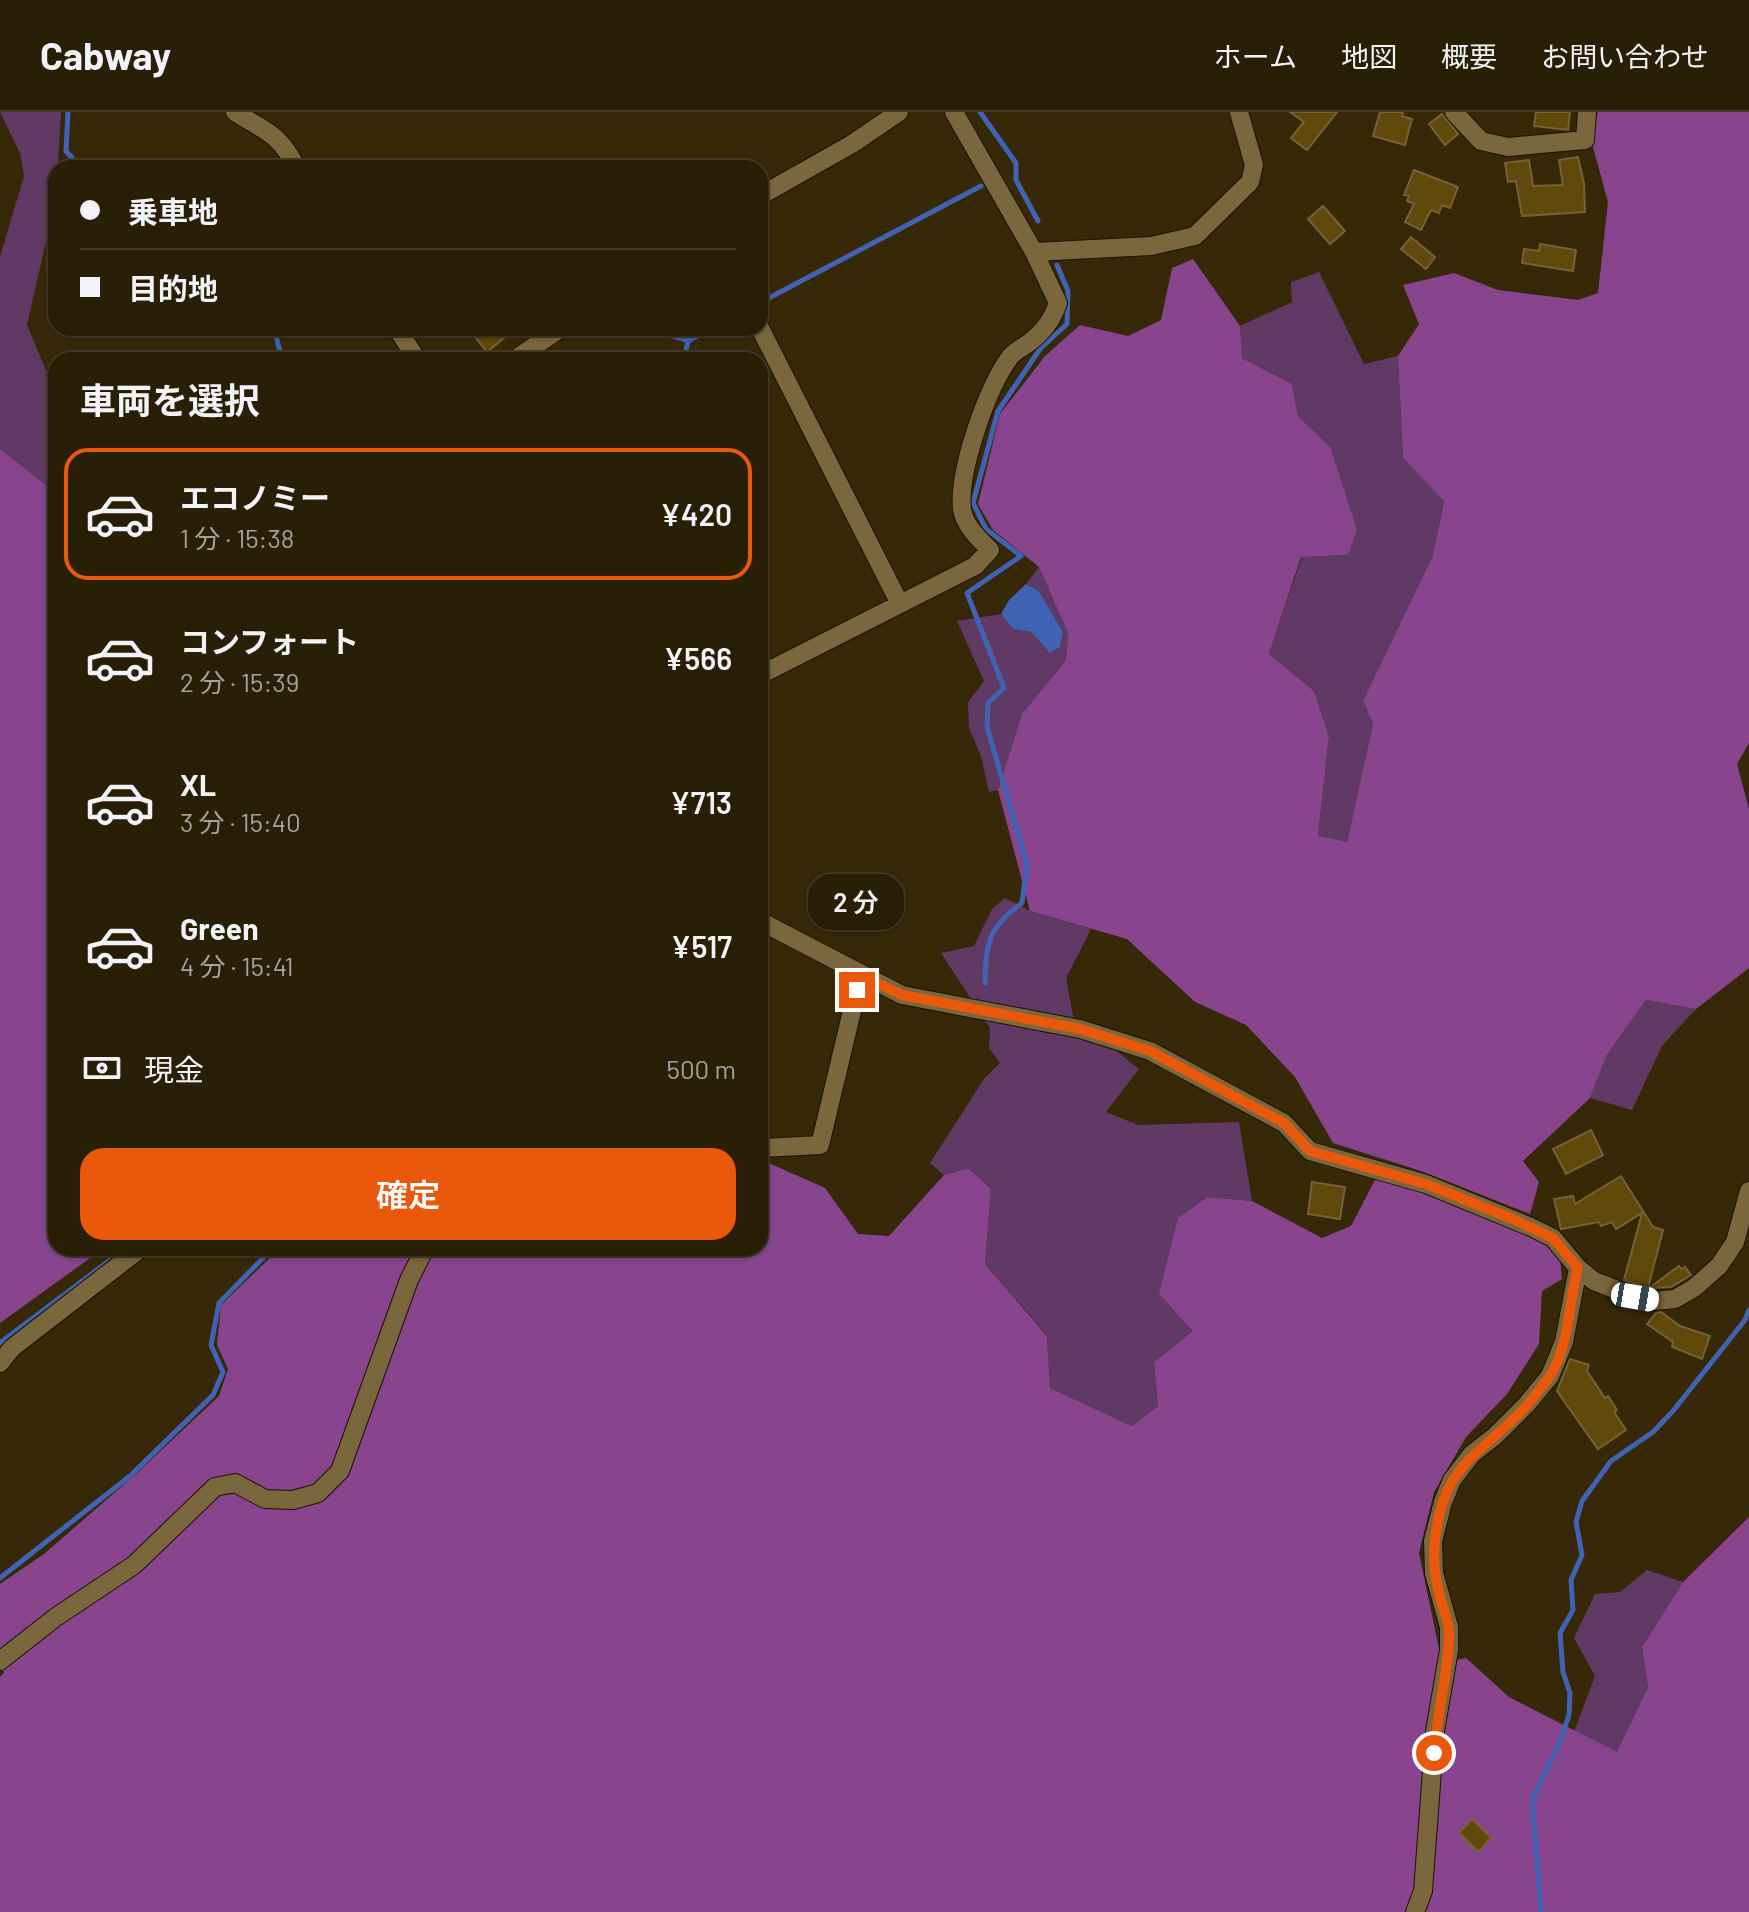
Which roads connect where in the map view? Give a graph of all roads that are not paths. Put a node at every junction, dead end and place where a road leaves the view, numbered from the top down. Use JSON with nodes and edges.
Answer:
{"nodes":[{"id":1,"x":235,"y":112,"type":"edge"},
{"id":2,"x":899,"y":112,"type":"edge"},
{"id":3,"x":954,"y":112,"type":"edge"},
{"id":4,"x":1239,"y":112,"type":"edge"},
{"id":5,"x":1454,"y":112,"type":"edge"},
{"id":6,"x":1587,"y":112,"type":"edge"},
{"id":7,"x":292,"y":160,"type":"edge"},
{"id":8,"x":768,"y":191,"type":"edge"},
{"id":9,"x":1034,"y":252,"type":"junction"},
{"id":10,"x":549,"y":336,"type":"edge"},
{"id":11,"x":764,"y":336,"type":"edge"},
{"id":12,"x":526,"y":352,"type":"edge"},
{"id":13,"x":900,"y":604,"type":"junction"},
{"id":14,"x":768,"y":671,"type":"edge"},
{"id":15,"x":768,"y":925,"type":"edge"},
{"id":16,"x":864,"y":977,"type":"junction"},
{"id":17,"x":768,"y":1148,"type":"edge"},
{"id":18,"x":1749,"y":1191,"type":"edge"},
{"id":19,"x":131,"y":1256,"type":"edge"},
{"id":20,"x":421,"y":1256,"type":"edge"},
{"id":21,"x":1578,"y":1268,"type":"junction"},
{"id":22,"x":0,"y":1363,"type":"edge"},
{"id":23,"x":0,"y":1661,"type":"edge"},
{"id":24,"x":1415,"y":1912,"type":"edge"}],
"edges":[{"from":1,"to":7,"type":"street"},
{"from":2,"to":8,"type":"street"},
{"from":3,"to":9,"type":"street"},
{"from":4,"to":9,"type":"street"},
{"from":5,"to":6,"type":"street"},
{"from":9,"to":13,"type":"street"},
{"from":10,"to":12,"type":"street"},
{"from":11,"to":13,"type":"street"},
{"from":13,"to":14,"type":"street"},
{"from":15,"to":16,"type":"street"},
{"from":16,"to":17,"type":"street"},
{"from":16,"to":21,"type":"street"},
{"from":18,"to":21,"type":"street"},
{"from":19,"to":22,"type":"street"},
{"from":20,"to":23,"type":"street"},
{"from":21,"to":24,"type":"street"}]}
